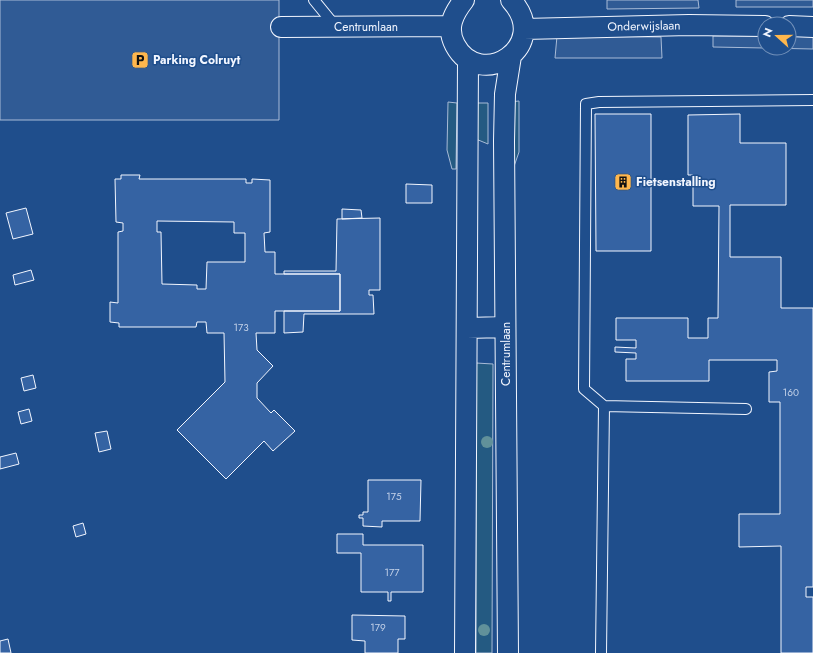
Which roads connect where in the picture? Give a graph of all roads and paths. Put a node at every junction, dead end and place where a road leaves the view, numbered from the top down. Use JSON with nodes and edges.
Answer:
{"nodes":[{"id":1,"x":314,"y":0,"type":"edge"},
{"id":2,"x":464,"y":0,"type":"edge"},
{"id":3,"x":511,"y":0,"type":"edge"},
{"id":4,"x":450,"y":26,"type":"junction"},
{"id":5,"x":757,"y":26,"type":"edge"},
{"id":6,"x":797,"y":26,"type":"edge"},
{"id":7,"x":281,"y":27,"type":"dead end"},
{"id":8,"x":336,"y":27,"type":"junction"},
{"id":9,"x":813,"y":27,"type":"edge"},
{"id":10,"x":524,"y":29,"type":"junction"},
{"id":11,"x":511,"y":56,"type":"junction"},
{"id":12,"x":468,"y":60,"type":"junction"},
{"id":13,"x":813,"y":100,"type":"edge"},
{"id":14,"x":505,"y":327,"type":"junction"},
{"id":15,"x":467,"y":328,"type":"junction"},
{"id":16,"x":604,"y":406,"type":"junction"},
{"id":17,"x":746,"y":409,"type":"dead end"},
{"id":18,"x":465,"y":653,"type":"edge"},
{"id":19,"x":508,"y":653,"type":"edge"},
{"id":20,"x":601,"y":653,"type":"edge"}],
"edges":[{"from":1,"to":8,"type":"lane"},
{"from":2,"to":4,"type":"street"},
{"from":3,"to":10,"type":"street"},
{"from":4,"to":8,"type":"street","name":"Centrumlaan"},
{"from":4,"to":12,"type":"street"},
{"from":5,"to":10,"type":"street","name":"Onderwijslaan"},
{"from":6,"to":9,"type":"street"},
{"from":7,"to":8,"type":"street","name":"Centrumlaan"},
{"from":10,"to":11,"type":"street","name":"Centrumlaan"},
{"from":11,"to":12,"type":"street"},
{"from":11,"to":14,"type":"street","name":"Centrumlaan"},
{"from":12,"to":15,"type":"street"},
{"from":13,"to":16,"type":"lane"},
{"from":14,"to":15,"type":"street"},
{"from":14,"to":19,"type":"street","name":"Centrumlaan"},
{"from":15,"to":18,"type":"street"},
{"from":16,"to":17,"type":"lane"},
{"from":16,"to":20,"type":"lane"}]}
